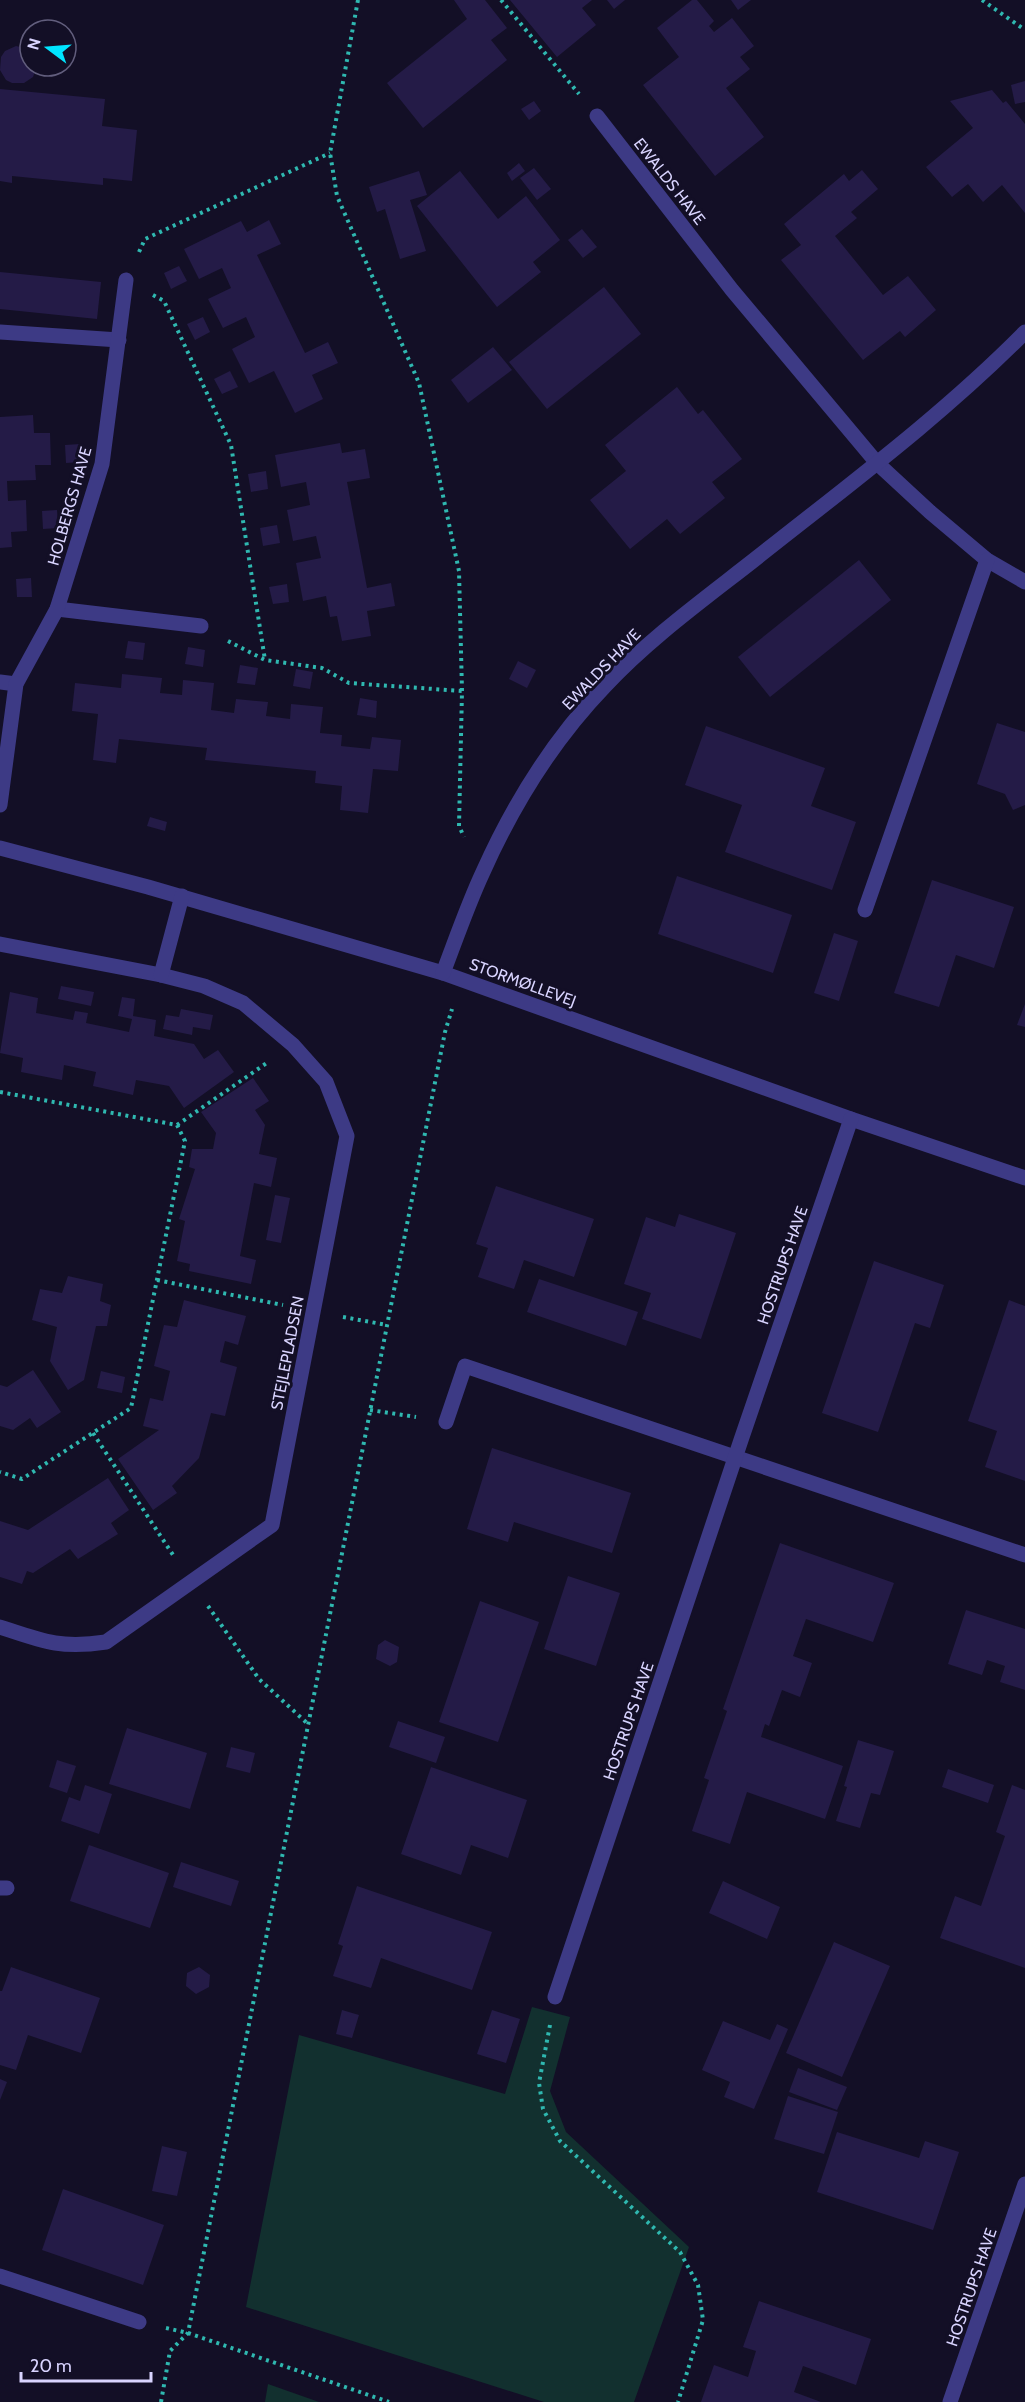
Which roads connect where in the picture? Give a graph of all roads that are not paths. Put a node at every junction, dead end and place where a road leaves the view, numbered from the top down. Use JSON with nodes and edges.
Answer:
{"nodes":[{"id":1,"x":597,"y":116,"type":"road end"},
{"id":2,"x":126,"y":280,"type":"road end"},
{"id":3,"x":0,"y":332,"type":"edge"},
{"id":4,"x":1025,"y":332,"type":"edge"},
{"id":5,"x":119,"y":340,"type":"junction"},
{"id":6,"x":877,"y":463,"type":"junction"},
{"id":7,"x":987,"y":561,"type":"junction"},
{"id":8,"x":1025,"y":582,"type":"edge"},
{"id":9,"x":57,"y":609,"type":"junction"},
{"id":10,"x":201,"y":627,"type":"road end"},
{"id":11,"x":8,"y":683,"type":"edge"},
{"id":12,"x":0,"y":805,"type":"edge"},
{"id":13,"x":0,"y":848,"type":"edge"},
{"id":14,"x":182,"y":896,"type":"junction"},
{"id":15,"x":865,"y":910,"type":"dead end"},
{"id":16,"x":0,"y":944,"type":"edge"},
{"id":17,"x":443,"y":973,"type":"junction"},
{"id":18,"x":161,"y":975,"type":"junction"},
{"id":19,"x":851,"y":1119,"type":"junction"},
{"id":20,"x":1025,"y":1178,"type":"edge"},
{"id":21,"x":446,"y":1422,"type":"road end"},
{"id":22,"x":735,"y":1457,"type":"junction"},
{"id":23,"x":1025,"y":1555,"type":"edge"},
{"id":24,"x":0,"y":1627,"type":"edge"},
{"id":25,"x":555,"y":1997,"type":"road end"},
{"id":26,"x":1025,"y":2184,"type":"edge"},
{"id":27,"x":0,"y":2276,"type":"edge"},
{"id":28,"x":139,"y":2322,"type":"road end"},
{"id":29,"x":950,"y":2402,"type":"edge"}],
"edges":[{"from":1,"to":6,"type":"street","name":"EWALDS HAVE"},
{"from":2,"to":5,"type":"street","name":"HOLBERGS HAVE"},
{"from":3,"to":5,"type":"street"},
{"from":4,"to":6,"type":"street","name":"EWALDS HAVE"},
{"from":5,"to":9,"type":"street","name":"HOLBERGS HAVE"},
{"from":6,"to":7,"type":"street","name":"EWALDS HAVE"},
{"from":6,"to":17,"type":"street","name":"EWALDS HAVE"},
{"from":7,"to":8,"type":"street","name":"EWALDS HAVE"},
{"from":7,"to":15,"type":"street"},
{"from":9,"to":10,"type":"street"},
{"from":9,"to":11,"type":"street","name":"HOLBERGS HAVE"},
{"from":11,"to":12,"type":"street","name":"HOLBERGS HAVE"},
{"from":13,"to":14,"type":"street","name":"STORMØLLEVEJ"},
{"from":14,"to":17,"type":"street","name":"STORMØLLEVEJ"},
{"from":14,"to":18,"type":"street"},
{"from":16,"to":18,"type":"street","name":"STEJLEPLADSEN"},
{"from":17,"to":19,"type":"street","name":"STORMØLLEVEJ"},
{"from":18,"to":24,"type":"street","name":"STEJLEPLADSEN"},
{"from":19,"to":20,"type":"street","name":"STORMØLLEVEJ"},
{"from":19,"to":22,"type":"street","name":"HOSTRUPS HAVE"},
{"from":21,"to":22,"type":"street"},
{"from":22,"to":23,"type":"street"},
{"from":22,"to":25,"type":"street","name":"HOSTRUPS HAVE"},
{"from":26,"to":29,"type":"street","name":"HOSTRUPS HAVE"},
{"from":27,"to":28,"type":"street"}]}
